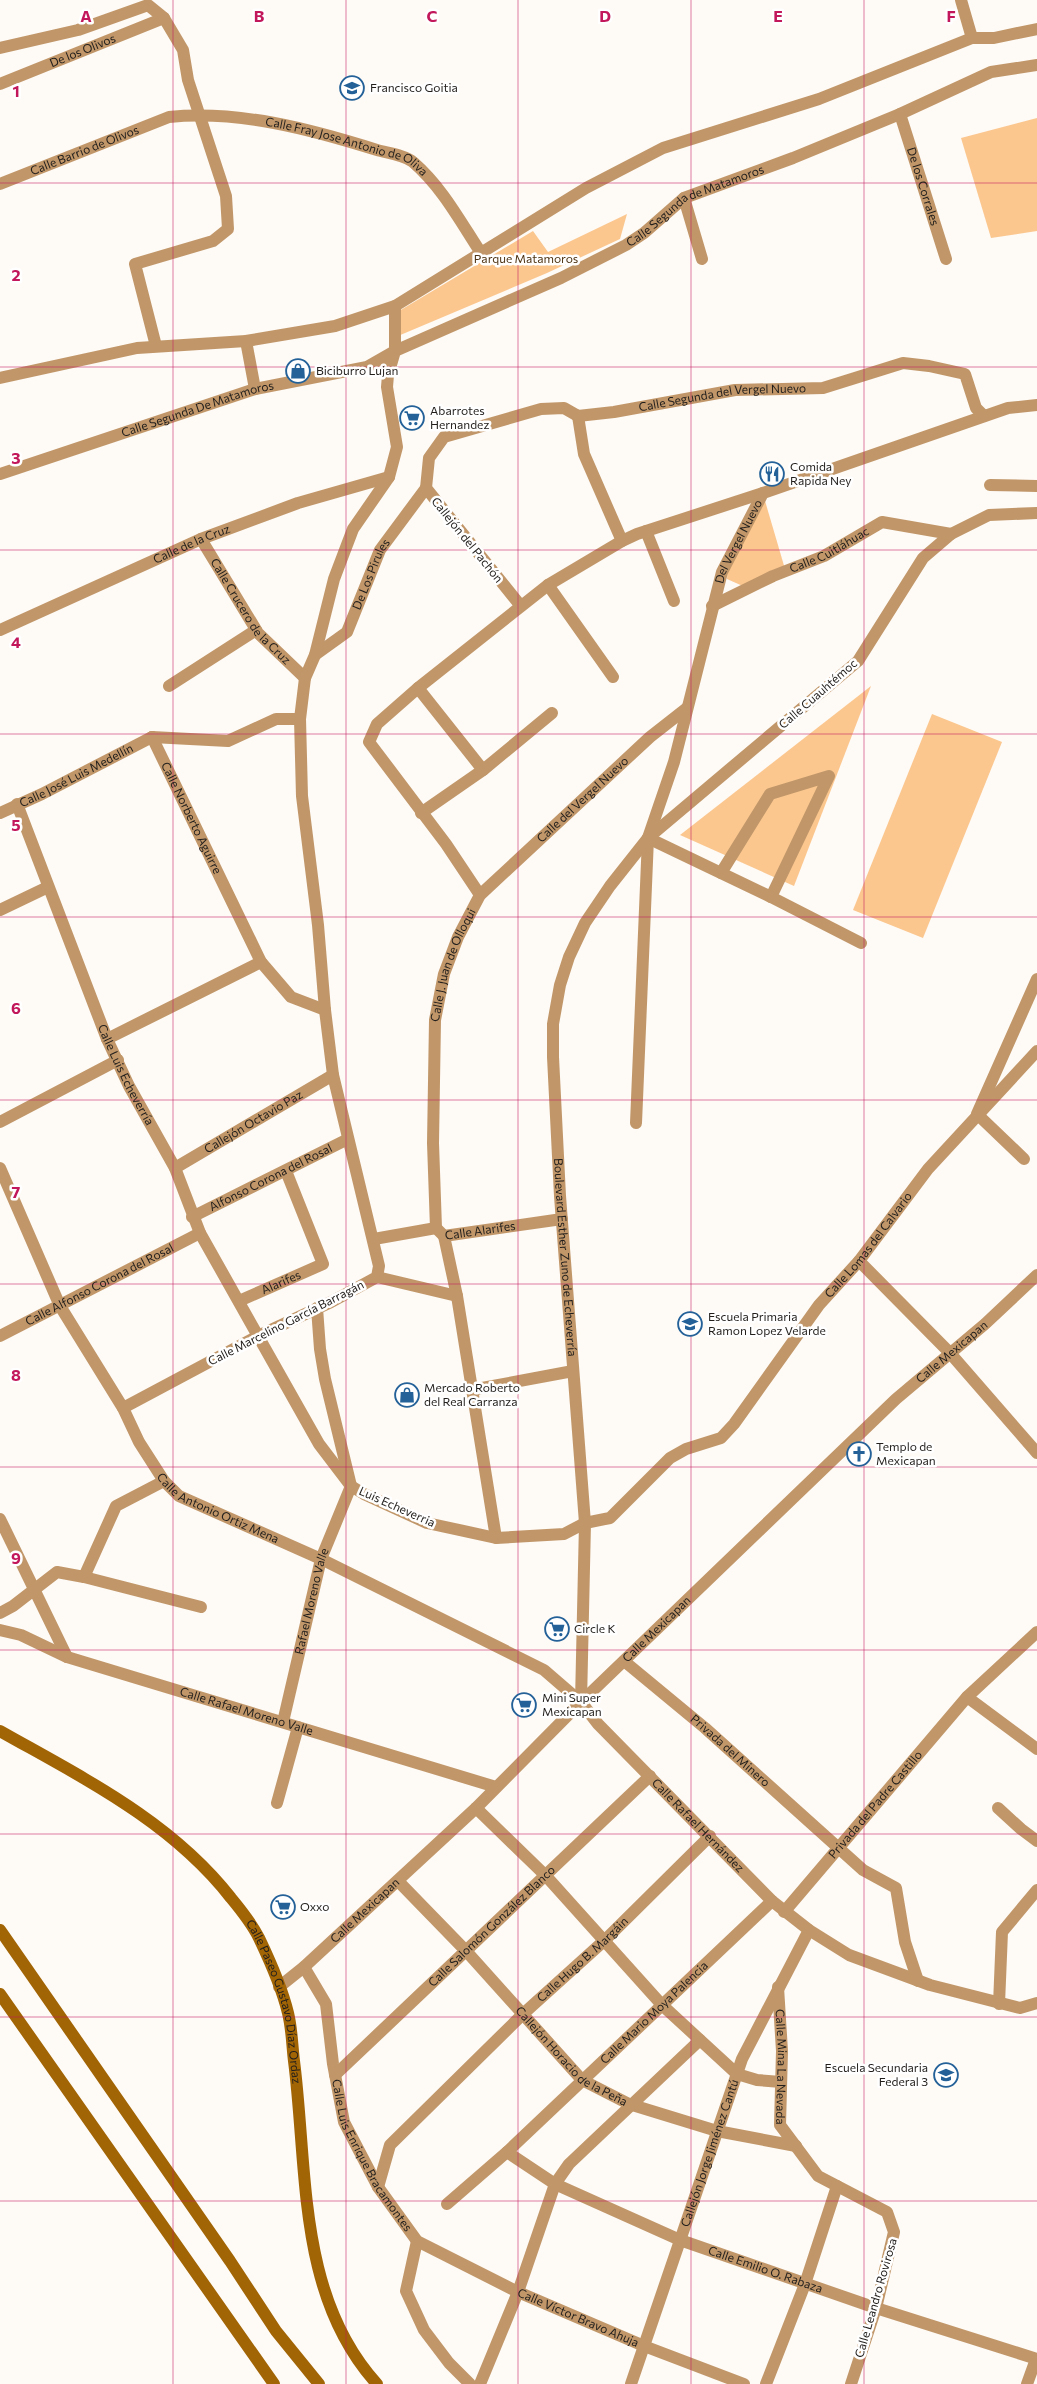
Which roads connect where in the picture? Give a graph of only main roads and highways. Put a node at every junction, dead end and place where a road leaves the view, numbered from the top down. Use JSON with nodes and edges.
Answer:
{"nodes":[{"id":1,"x":0,"y":1731,"type":"edge"},
{"id":2,"x":0,"y":1930,"type":"edge"},
{"id":3,"x":0,"y":1994,"type":"edge"},
{"id":4,"x":274,"y":2384,"type":"edge"},
{"id":5,"x":319,"y":2384,"type":"edge"},
{"id":6,"x":377,"y":2384,"type":"edge"}],
"edges":[{"from":1,"to":6,"type":"main road","name":"Calle Paseo Gustavo Díaz Ordaz"},
{"from":2,"to":5,"type":"main road"},
{"from":3,"to":4,"type":"main road"}]}
